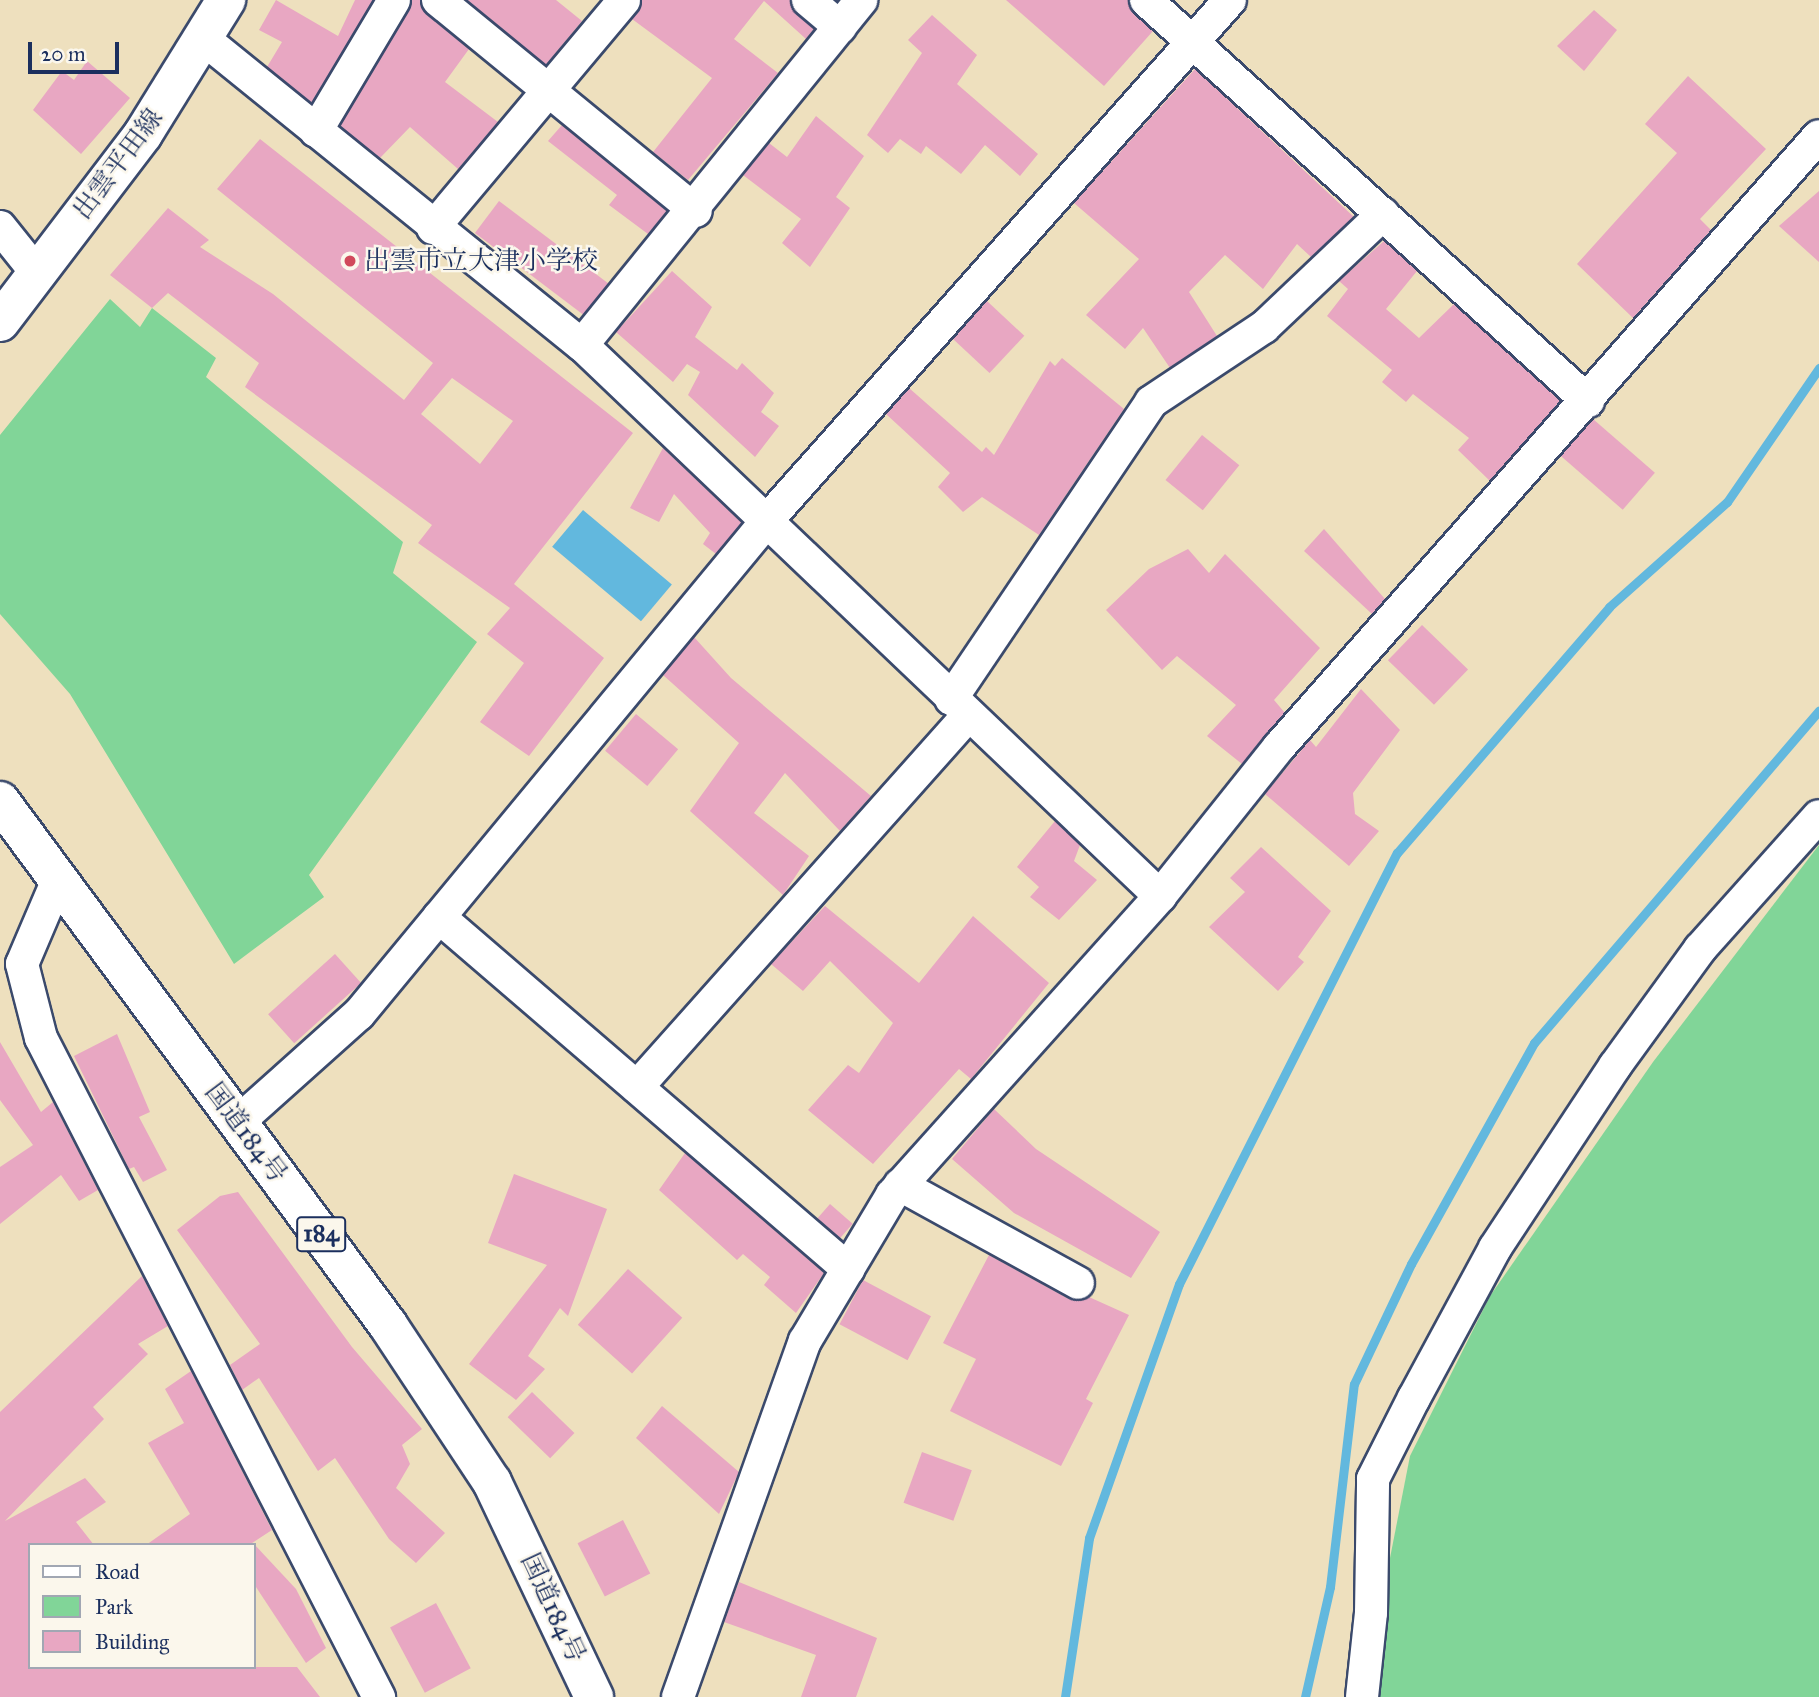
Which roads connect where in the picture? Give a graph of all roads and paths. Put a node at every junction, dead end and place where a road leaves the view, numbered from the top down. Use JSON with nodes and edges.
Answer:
{"nodes":[{"id":1,"x":226,"y":0,"type":"edge"},
{"id":2,"x":394,"y":0,"type":"edge"},
{"id":3,"x":438,"y":0,"type":"edge"},
{"id":4,"x":624,"y":0,"type":"edge"},
{"id":5,"x":807,"y":0,"type":"edge"},
{"id":6,"x":861,"y":0,"type":"edge"},
{"id":7,"x":1146,"y":0,"type":"edge"},
{"id":8,"x":1230,"y":0,"type":"edge"},
{"id":9,"x":840,"y":27,"type":"junction"},
{"id":10,"x":205,"y":40,"type":"junction"},
{"id":11,"x":1193,"y":41,"type":"junction"},
{"id":12,"x":553,"y":92,"type":"junction"},
{"id":13,"x":316,"y":131,"type":"junction"},
{"id":14,"x":1819,"y":136,"type":"edge"},
{"id":15,"x":696,"y":211,"type":"junction"},
{"id":16,"x":1383,"y":214,"type":"junction"},
{"id":17,"x":0,"y":227,"type":"edge"},
{"id":18,"x":433,"y":228,"type":"junction"},
{"id":19,"x":36,"y":272,"type":"junction"},
{"id":20,"x":0,"y":322,"type":"edge"},
{"id":21,"x":582,"y":345,"type":"junction"},
{"id":22,"x":1588,"y":401,"type":"junction"},
{"id":23,"x":770,"y":517,"type":"junction"},
{"id":24,"x":959,"y":707,"type":"junction"},
{"id":25,"x":0,"y":801,"type":"edge"},
{"id":26,"x":1819,"y":816,"type":"edge"},
{"id":27,"x":57,"y":882,"type":"junction"},
{"id":28,"x":1160,"y":896,"type":"junction"},
{"id":29,"x":439,"y":917,"type":"junction"},
{"id":30,"x":637,"y":1087,"type":"junction"},
{"id":31,"x":237,"y":1122,"type":"junction"},
{"id":32,"x":900,"y":1185,"type":"junction"},
{"id":33,"x":848,"y":1269,"type":"junction"},
{"id":34,"x":1078,"y":1283,"type":"dead end"},
{"id":35,"x":379,"y":1697,"type":"edge"},
{"id":36,"x":594,"y":1697,"type":"edge"},
{"id":37,"x":678,"y":1697,"type":"edge"},
{"id":38,"x":1362,"y":1697,"type":"edge"}],
"edges":[{"from":1,"to":10,"type":"main road","name":"出雲平田線"},
{"from":2,"to":13,"type":"street"},
{"from":3,"to":12,"type":"street"},
{"from":4,"to":12,"type":"street"},
{"from":5,"to":9,"type":"street"},
{"from":6,"to":9,"type":"street"},
{"from":7,"to":11,"type":"street"},
{"from":8,"to":11,"type":"street"},
{"from":9,"to":15,"type":"street"},
{"from":10,"to":13,"type":"street"},
{"from":10,"to":19,"type":"main road","name":"出雲平田線"},
{"from":11,"to":16,"type":"street"},
{"from":11,"to":23,"type":"street"},
{"from":12,"to":15,"type":"street"},
{"from":12,"to":18,"type":"street"},
{"from":13,"to":18,"type":"street"},
{"from":14,"to":22,"type":"street"},
{"from":15,"to":21,"type":"street"},
{"from":16,"to":22,"type":"street"},
{"from":16,"to":24,"type":"street"},
{"from":17,"to":19,"type":"street"},
{"from":18,"to":21,"type":"street"},
{"from":19,"to":20,"type":"main road","name":"出雲平田線"},
{"from":21,"to":23,"type":"street"},
{"from":22,"to":28,"type":"street"},
{"from":23,"to":24,"type":"street"},
{"from":23,"to":29,"type":"street"},
{"from":24,"to":28,"type":"street"},
{"from":24,"to":30,"type":"street"},
{"from":25,"to":27,"type":"main road","name":"国道184号","number":"184"},
{"from":26,"to":38,"type":"street"},
{"from":27,"to":31,"type":"main road","name":"国道184号","number":"184"},
{"from":27,"to":35,"type":"street"},
{"from":28,"to":32,"type":"street"},
{"from":29,"to":30,"type":"street"},
{"from":29,"to":31,"type":"street"},
{"from":30,"to":33,"type":"street"},
{"from":31,"to":36,"type":"main road","name":"国道184号","number":"184"},
{"from":32,"to":33,"type":"street"},
{"from":32,"to":34,"type":"street"},
{"from":33,"to":37,"type":"street"}]}
